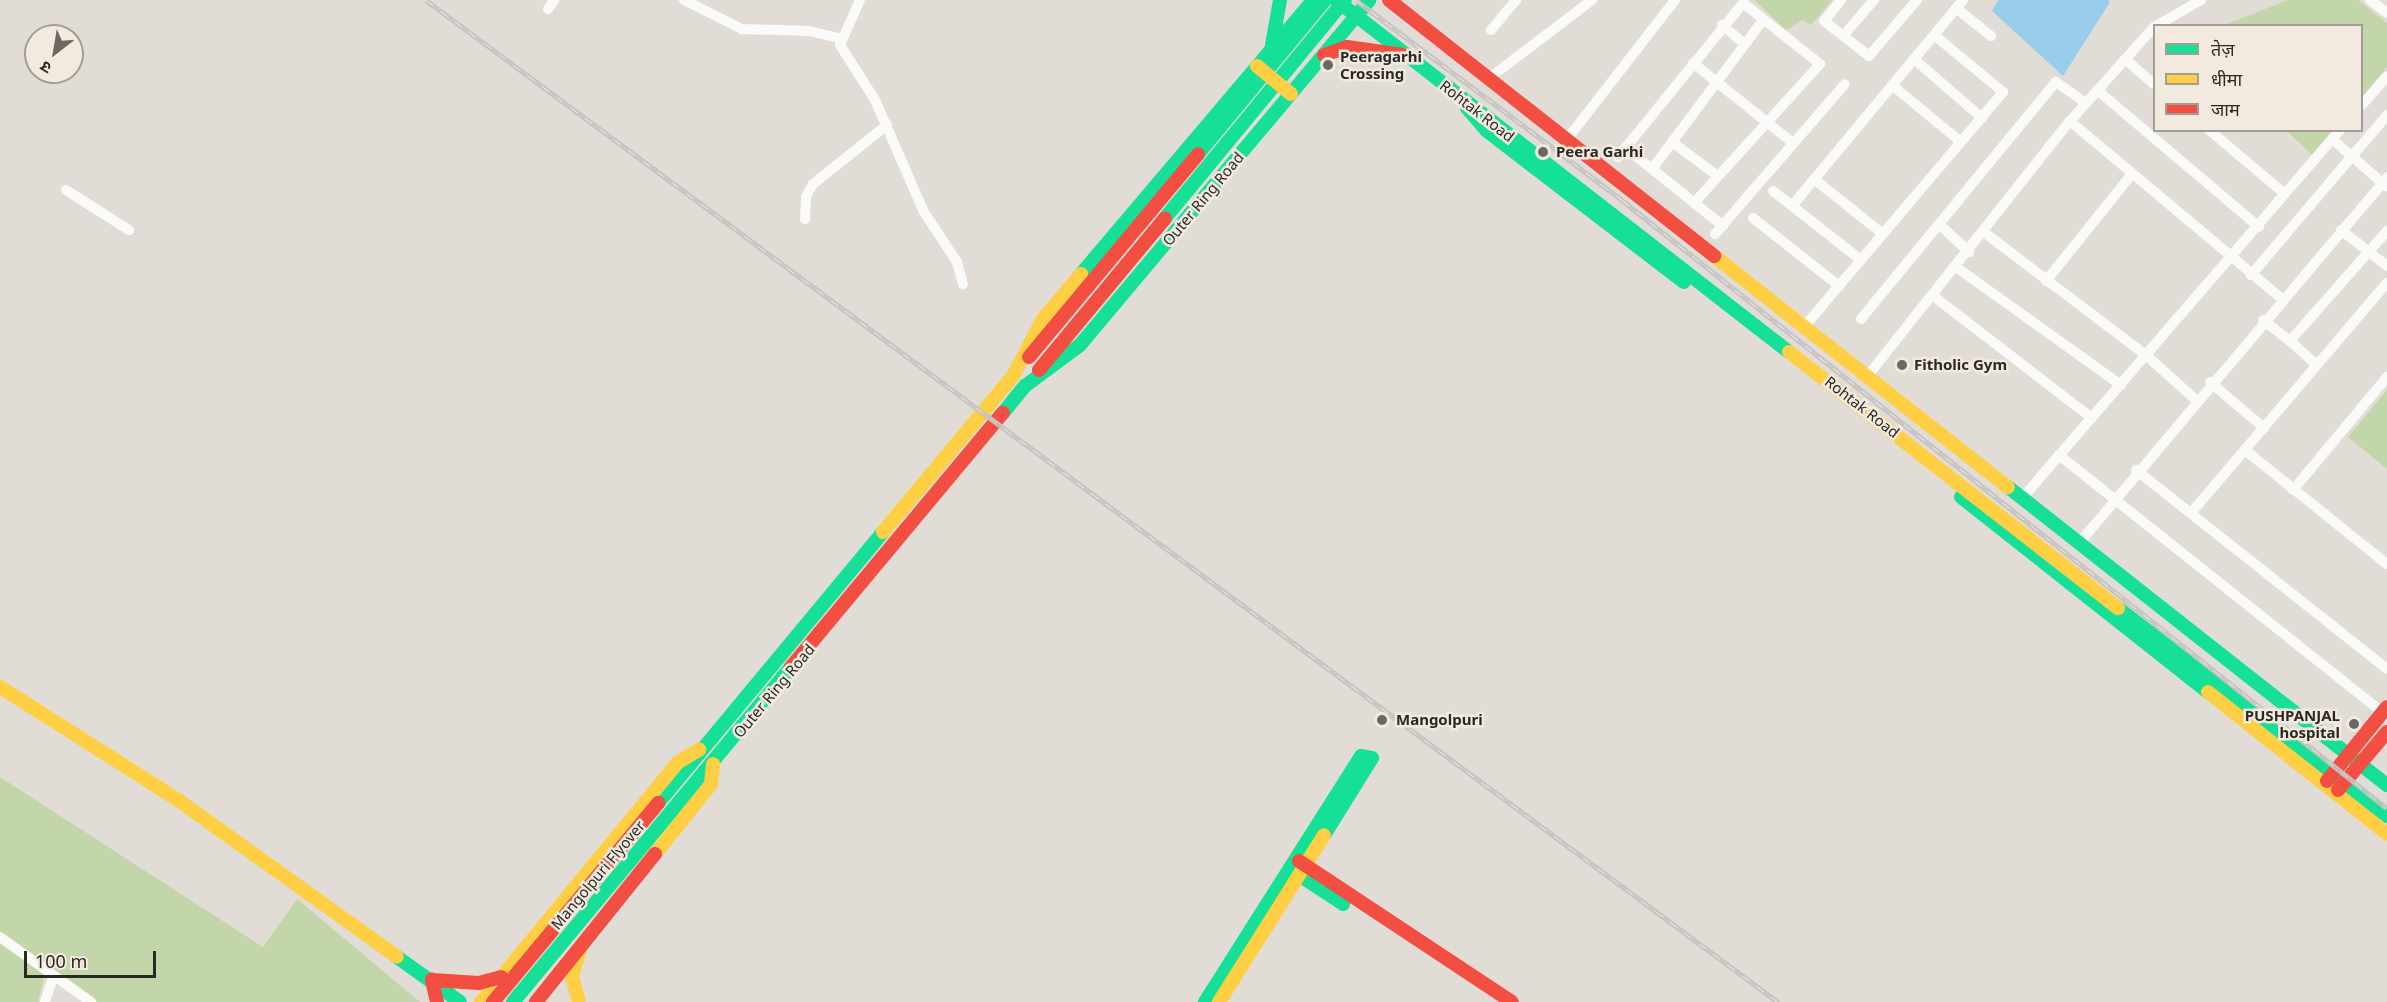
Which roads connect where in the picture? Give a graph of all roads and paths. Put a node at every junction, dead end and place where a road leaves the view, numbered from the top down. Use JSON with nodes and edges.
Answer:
{"nodes":[{"id":1,"x":684,"y":0,"type":"edge"},
{"id":2,"x":860,"y":0,"type":"edge"},
{"id":3,"x":1280,"y":0,"type":"edge"},
{"id":4,"x":1313,"y":0,"type":"edge"},
{"id":5,"x":1325,"y":0,"type":"edge"},
{"id":6,"x":1336,"y":0,"type":"edge"},
{"id":7,"x":1345,"y":0,"type":"edge"},
{"id":8,"x":1369,"y":0,"type":"edge"},
{"id":9,"x":1389,"y":0,"type":"edge"},
{"id":10,"x":1408,"y":0,"type":"edge"},
{"id":11,"x":1516,"y":0,"type":"edge"},
{"id":12,"x":1592,"y":0,"type":"edge"},
{"id":13,"x":1675,"y":0,"type":"edge"},
{"id":14,"x":1841,"y":0,"type":"edge"},
{"id":15,"x":1874,"y":0,"type":"edge"},
{"id":16,"x":2201,"y":0,"type":"edge"},
{"id":17,"x":2370,"y":0,"type":"edge"},
{"id":18,"x":1913,"y":1,"type":"edge"},
{"id":19,"x":1960,"y":4,"type":"edge"},
{"id":20,"x":2387,"y":13,"type":"edge"},
{"id":21,"x":1355,"y":17,"type":"junction"},
{"id":22,"x":1763,"y":20,"type":"junction"},
{"id":23,"x":1418,"y":24,"type":"junction"},
{"id":24,"x":2159,"y":24,"type":"edge"},
{"id":25,"x":1722,"y":25,"type":"junction"},
{"id":26,"x":2153,"y":28,"type":"edge"},
{"id":27,"x":1491,"y":30,"type":"dead end"},
{"id":28,"x":1934,"y":34,"type":"junction"},
{"id":29,"x":1844,"y":36,"type":"junction"},
{"id":30,"x":1991,"y":36,"type":"dead end"},
{"id":31,"x":839,"y":38,"type":"junction"},
{"id":32,"x":1745,"y":44,"type":"junction"},
{"id":33,"x":1270,"y":51,"type":"junction"},
{"id":34,"x":1406,"y":55,"type":"junction"},
{"id":35,"x":1322,"y":56,"type":"junction"},
{"id":36,"x":1914,"y":59,"type":"junction"},
{"id":37,"x":2125,"y":59,"type":"junction"},
{"id":38,"x":1693,"y":63,"type":"junction"},
{"id":39,"x":1257,"y":66,"type":"junction"},
{"id":40,"x":2387,"y":76,"type":"edge"},
{"id":41,"x":1488,"y":79,"type":"junction"},
{"id":42,"x":1717,"y":82,"type":"junction"},
{"id":43,"x":2153,"y":83,"type":"edge"},
{"id":44,"x":1845,"y":84,"type":"dead end"},
{"id":45,"x":1892,"y":85,"type":"junction"},
{"id":46,"x":2097,"y":90,"type":"junction"},
{"id":47,"x":1291,"y":94,"type":"junction"},
{"id":48,"x":1460,"y":98,"type":"junction"},
{"id":49,"x":2086,"y":103,"type":"junction"},
{"id":50,"x":2363,"y":103,"type":"edge"},
{"id":51,"x":2387,"y":115,"type":"edge"},
{"id":52,"x":1982,"y":118,"type":"junction"},
{"id":53,"x":2070,"y":121,"type":"junction"},
{"id":54,"x":1767,"y":123,"type":"junction"},
{"id":55,"x":887,"y":125,"type":"junction"},
{"id":56,"x":2211,"y":132,"type":"edge"},
{"id":57,"x":2336,"y":135,"type":"edge"},
{"id":58,"x":1568,"y":138,"type":"junction"},
{"id":59,"x":1672,"y":142,"type":"junction"},
{"id":60,"x":1961,"y":142,"type":"junction"},
{"id":61,"x":1794,"y":144,"type":"junction"},
{"id":62,"x":2352,"y":157,"type":"junction"},
{"id":63,"x":1652,"y":169,"type":"junction"},
{"id":64,"x":2132,"y":174,"type":"junction"},
{"id":65,"x":1718,"y":176,"type":"junction"},
{"id":66,"x":1814,"y":179,"type":"junction"},
{"id":67,"x":2385,"y":182,"type":"edge"},
{"id":68,"x":66,"y":190,"type":"dead end"},
{"id":69,"x":1773,"y":191,"type":"dead end"},
{"id":70,"x":2285,"y":194,"type":"junction"},
{"id":71,"x":1695,"y":202,"type":"junction"},
{"id":72,"x":1792,"y":206,"type":"junction"},
{"id":73,"x":1753,"y":218,"type":"dead end"},
{"id":74,"x":805,"y":219,"type":"dead end"},
{"id":75,"x":1940,"y":225,"type":"junction"},
{"id":76,"x":2259,"y":227,"type":"junction"},
{"id":77,"x":129,"y":230,"type":"dead end"},
{"id":78,"x":2341,"y":230,"type":"junction"},
{"id":79,"x":2387,"y":231,"type":"edge"},
{"id":80,"x":1985,"y":233,"type":"junction"},
{"id":81,"x":1883,"y":234,"type":"junction"},
{"id":82,"x":2367,"y":250,"type":"junction"},
{"id":83,"x":1969,"y":252,"type":"junction"},
{"id":84,"x":2232,"y":259,"type":"junction"},
{"id":85,"x":1861,"y":260,"type":"junction"},
{"id":86,"x":2387,"y":266,"type":"edge"},
{"id":87,"x":1956,"y":267,"type":"junction"},
{"id":88,"x":2251,"y":275,"type":"junction"},
{"id":89,"x":2046,"y":281,"type":"junction"},
{"id":90,"x":2387,"y":283,"type":"edge"},
{"id":91,"x":963,"y":284,"type":"dead end"},
{"id":92,"x":1839,"y":286,"type":"junction"},
{"id":93,"x":1932,"y":295,"type":"junction"},
{"id":94,"x":2282,"y":299,"type":"junction"},
{"id":95,"x":1861,"y":319,"type":"dead end"},
{"id":96,"x":2263,"y":320,"type":"junction"},
{"id":97,"x":1804,"y":327,"type":"junction"},
{"id":98,"x":2290,"y":341,"type":"junction"},
{"id":99,"x":2147,"y":356,"type":"junction"},
{"id":100,"x":2317,"y":364,"type":"junction"},
{"id":101,"x":1013,"y":376,"type":"junction"},
{"id":102,"x":2387,"y":377,"type":"edge"},
{"id":103,"x":1866,"y":378,"type":"junction"},
{"id":104,"x":2210,"y":382,"type":"junction"},
{"id":105,"x":1025,"y":386,"type":"junction"},
{"id":106,"x":2121,"y":386,"type":"junction"},
{"id":107,"x":2195,"y":399,"type":"junction"},
{"id":108,"x":2092,"y":418,"type":"junction"},
{"id":109,"x":2264,"y":428,"type":"junction"},
{"id":110,"x":2245,"y":450,"type":"junction"},
{"id":111,"x":2059,"y":455,"type":"junction"},
{"id":112,"x":2136,"y":470,"type":"junction"},
{"id":113,"x":2293,"y":490,"type":"junction"},
{"id":114,"x":2024,"y":495,"type":"junction"},
{"id":115,"x":2114,"y":498,"type":"junction"},
{"id":116,"x":2191,"y":513,"type":"junction"},
{"id":117,"x":2081,"y":540,"type":"junction"},
{"id":118,"x":2387,"y":564,"type":"edge"},
{"id":119,"x":2067,"y":565,"type":"junction"},
{"id":120,"x":2066,"y":583,"type":"junction"},
{"id":121,"x":2387,"y":669,"type":"edge"},
{"id":122,"x":0,"y":687,"type":"edge"},
{"id":123,"x":2386,"y":712,"type":"edge"},
{"id":124,"x":2387,"y":732,"type":"edge"},
{"id":125,"x":704,"y":747,"type":"junction"},
{"id":126,"x":2349,"y":755,"type":"junction"},
{"id":127,"x":713,"y":764,"type":"junction"},
{"id":128,"x":2360,"y":765,"type":"junction"},
{"id":129,"x":2333,"y":774,"type":"junction"},
{"id":130,"x":2344,"y":783,"type":"junction"},
{"id":131,"x":2387,"y":785,"type":"edge"},
{"id":132,"x":2329,"y":790,"type":"junction"},
{"id":133,"x":2387,"y":816,"type":"edge"},
{"id":134,"x":2387,"y":834,"type":"edge"},
{"id":135,"x":1298,"y":868,"type":"junction"},
{"id":136,"x":535,"y":935,"type":"junction"},
{"id":137,"x":0,"y":937,"type":"edge"},
{"id":138,"x":580,"y":950,"type":"junction"},
{"id":139,"x":54,"y":975,"type":"junction"},
{"id":140,"x":501,"y":977,"type":"junction"},
{"id":141,"x":432,"y":980,"type":"junction"},
{"id":142,"x":45,"y":1002,"type":"edge"},
{"id":143,"x":91,"y":1002,"type":"edge"},
{"id":144,"x":437,"y":1002,"type":"edge"},
{"id":145,"x":460,"y":1002,"type":"edge"},
{"id":146,"x":481,"y":1002,"type":"edge"},
{"id":147,"x":493,"y":1002,"type":"edge"},
{"id":148,"x":513,"y":1002,"type":"edge"},
{"id":149,"x":536,"y":1002,"type":"edge"},
{"id":150,"x":579,"y":1002,"type":"edge"},
{"id":151,"x":1205,"y":1002,"type":"edge"},
{"id":152,"x":1219,"y":1002,"type":"edge"},
{"id":153,"x":1494,"y":1002,"type":"edge"},
{"id":154,"x":1512,"y":1002,"type":"edge"}],
"edges":[{"from":1,"to":31,"type":"street"},
{"from":2,"to":31,"type":"street"},
{"from":3,"to":33,"type":"main road"},
{"from":4,"to":33,"type":"main road","name":"Outer Ring Road"},
{"from":5,"to":101,"type":"main road","name":"Outer Ring Road"},
{"from":6,"to":21,"type":"main road","name":"Rohtak Road"},
{"from":7,"to":105,"type":"main road","name":"Outer Ring Road"},
{"from":8,"to":21,"type":"main road","name":"Outer Ring Road"},
{"from":9,"to":23,"type":"main road","name":"Rohtak Road"},
{"from":10,"to":23,"type":"main road"},
{"from":11,"to":27,"type":"street"},
{"from":12,"to":41,"type":"street"},
{"from":13,"to":58,"type":"street"},
{"from":14,"to":29,"type":"street"},
{"from":15,"to":29,"type":"street"},
{"from":16,"to":24,"type":"street"},
{"from":17,"to":20,"type":"street"},
{"from":18,"to":29,"type":"street"},
{"from":19,"to":28,"type":"street"},
{"from":19,"to":30,"type":"street"},
{"from":21,"to":34,"type":"main road","name":"Rohtak Road"},
{"from":21,"to":35,"type":"main road","name":"Outer Ring Road"},
{"from":22,"to":25,"type":"street"},
{"from":22,"to":32,"type":"street"},
{"from":22,"to":54,"type":"street"},
{"from":23,"to":41,"type":"main road","name":"Rohtak Road"},
{"from":25,"to":32,"type":"street"},
{"from":25,"to":38,"type":"street"},
{"from":26,"to":37,"type":"street"},
{"from":28,"to":36,"type":"street"},
{"from":28,"to":52,"type":"street"},
{"from":31,"to":55,"type":"street"},
{"from":32,"to":42,"type":"street"},
{"from":33,"to":39,"type":"main road","name":"Outer Ring Road"},
{"from":34,"to":35,"type":"main road"},
{"from":34,"to":48,"type":"main road","name":"Rohtak Road"},
{"from":35,"to":47,"type":"main road","name":"Outer Ring Road"},
{"from":36,"to":45,"type":"street"},
{"from":36,"to":52,"type":"street"},
{"from":37,"to":43,"type":"street"},
{"from":37,"to":46,"type":"street"},
{"from":38,"to":42,"type":"street"},
{"from":38,"to":63,"type":"street"},
{"from":39,"to":47,"type":"main road"},
{"from":39,"to":101,"type":"main road","name":"Outer Ring Road"},
{"from":40,"to":50,"type":"street"},
{"from":41,"to":58,"type":"main road","name":"Rohtak Road"},
{"from":42,"to":54,"type":"street"},
{"from":42,"to":59,"type":"street"},
{"from":44,"to":61,"type":"street"},
{"from":45,"to":60,"type":"street"},
{"from":45,"to":66,"type":"street"},
{"from":46,"to":49,"type":"street"},
{"from":46,"to":76,"type":"street"},
{"from":47,"to":105,"type":"main road","name":"Outer Ring Road"},
{"from":48,"to":119,"type":"main road","name":"Rohtak Road"},
{"from":48,"to":120,"type":"main road"},
{"from":49,"to":53,"type":"street"},
{"from":49,"to":75,"type":"street"},
{"from":51,"to":62,"type":"street"},
{"from":52,"to":60,"type":"street"},
{"from":53,"to":64,"type":"street"},
{"from":53,"to":80,"type":"street"},
{"from":54,"to":61,"type":"street"},
{"from":54,"to":65,"type":"street"},
{"from":55,"to":74,"type":"street"},
{"from":55,"to":91,"type":"street"},
{"from":56,"to":70,"type":"street"},
{"from":57,"to":62,"type":"street"},
{"from":57,"to":70,"type":"street"},
{"from":58,"to":97,"type":"main road","name":"Rohtak Road"},
{"from":59,"to":63,"type":"street"},
{"from":59,"to":65,"type":"street"},
{"from":60,"to":81,"type":"street"},
{"from":61,"to":71,"type":"street"},
{"from":62,"to":67,"type":"street"},
{"from":62,"to":88,"type":"street"},
{"from":63,"to":71,"type":"street"},
{"from":64,"to":84,"type":"street"},
{"from":64,"to":89,"type":"street"},
{"from":65,"to":71,"type":"street"},
{"from":66,"to":72,"type":"street"},
{"from":66,"to":81,"type":"street"},
{"from":67,"to":78,"type":"street"},
{"from":68,"to":77,"type":"street"},
{"from":69,"to":72,"type":"street"},
{"from":70,"to":76,"type":"street"},
{"from":72,"to":85,"type":"street"},
{"from":73,"to":92,"type":"street"},
{"from":75,"to":83,"type":"street"},
{"from":75,"to":95,"type":"street"},
{"from":76,"to":84,"type":"street"},
{"from":78,"to":82,"type":"street"},
{"from":78,"to":94,"type":"street"},
{"from":79,"to":82,"type":"street"},
{"from":80,"to":83,"type":"street"},
{"from":80,"to":89,"type":"street"},
{"from":81,"to":85,"type":"street"},
{"from":82,"to":86,"type":"street"},
{"from":82,"to":98,"type":"street"},
{"from":83,"to":87,"type":"street"},
{"from":84,"to":88,"type":"street"},
{"from":84,"to":99,"type":"street"},
{"from":85,"to":92,"type":"street"},
{"from":87,"to":93,"type":"street"},
{"from":87,"to":106,"type":"street"},
{"from":88,"to":94,"type":"street"},
{"from":89,"to":99,"type":"street"},
{"from":90,"to":100,"type":"street"},
{"from":92,"to":97,"type":"street"},
{"from":93,"to":103,"type":"street"},
{"from":93,"to":108,"type":"street"},
{"from":94,"to":96,"type":"street"},
{"from":96,"to":98,"type":"street"},
{"from":96,"to":104,"type":"street"},
{"from":97,"to":103,"type":"main road","name":"Rohtak Road"},
{"from":98,"to":100,"type":"street"},
{"from":99,"to":106,"type":"street"},
{"from":99,"to":107,"type":"street"},
{"from":100,"to":109,"type":"street"},
{"from":101,"to":125,"type":"main road","name":"Outer Ring Road"},
{"from":102,"to":113,"type":"street"},
{"from":103,"to":114,"type":"main road","name":"Rohtak Road"},
{"from":104,"to":107,"type":"street"},
{"from":104,"to":109,"type":"street"},
{"from":105,"to":127,"type":"main road","name":"Outer Ring Road"},
{"from":106,"to":108,"type":"street"},
{"from":107,"to":112,"type":"street"},
{"from":108,"to":111,"type":"street"},
{"from":109,"to":110,"type":"street"},
{"from":110,"to":113,"type":"street"},
{"from":110,"to":116,"type":"street"},
{"from":111,"to":114,"type":"street"},
{"from":111,"to":115,"type":"street"},
{"from":112,"to":115,"type":"street"},
{"from":112,"to":116,"type":"street"},
{"from":113,"to":118,"type":"street"},
{"from":114,"to":117,"type":"main road","name":"Rohtak Road"},
{"from":115,"to":117,"type":"street"},
{"from":115,"to":123,"type":"street"},
{"from":116,"to":121,"type":"street"},
{"from":117,"to":126,"type":"main road","name":"Rohtak Road"},
{"from":119,"to":120,"type":"main road"},
{"from":119,"to":129,"type":"main road","name":"Rohtak Road"},
{"from":120,"to":132,"type":"main road"},
{"from":122,"to":141,"type":"main road"},
{"from":123,"to":126,"type":"main road"},
{"from":124,"to":128,"type":"main road"},
{"from":125,"to":136,"type":"main road"},
{"from":125,"to":147,"type":"main road","name":"Mangolpuri Flyover"},
{"from":126,"to":128,"type":"main road","name":"Rohtak Road"},
{"from":126,"to":129,"type":"main road"},
{"from":127,"to":138,"type":"main road","name":"Outer Ring Road"},
{"from":127,"to":148,"type":"main road","name":"Mangolpuri Flyover"},
{"from":128,"to":130,"type":"main road"},
{"from":128,"to":131,"type":"main road","name":"Rohtak Road"},
{"from":129,"to":130,"type":"main road","name":"Rohtak Road"},
{"from":129,"to":132,"type":"main road"},
{"from":130,"to":132,"type":"main road"},
{"from":130,"to":133,"type":"main road","name":"Rohtak Road"},
{"from":132,"to":134,"type":"main road"},
{"from":135,"to":135,"type":"main road"},
{"from":135,"to":151,"type":"main road"},
{"from":135,"to":152,"type":"main road"},
{"from":135,"to":153,"type":"main road"},
{"from":135,"to":154,"type":"main road"},
{"from":136,"to":138,"type":"main road"},
{"from":136,"to":140,"type":"main road"},
{"from":137,"to":139,"type":"street"},
{"from":138,"to":149,"type":"main road","name":"Outer Ring Road"},
{"from":138,"to":150,"type":"main road"},
{"from":139,"to":142,"type":"street"},
{"from":139,"to":143,"type":"street"},
{"from":140,"to":141,"type":"main road"},
{"from":140,"to":146,"type":"main road"},
{"from":141,"to":144,"type":"main road"},
{"from":141,"to":145,"type":"main road"}]}
